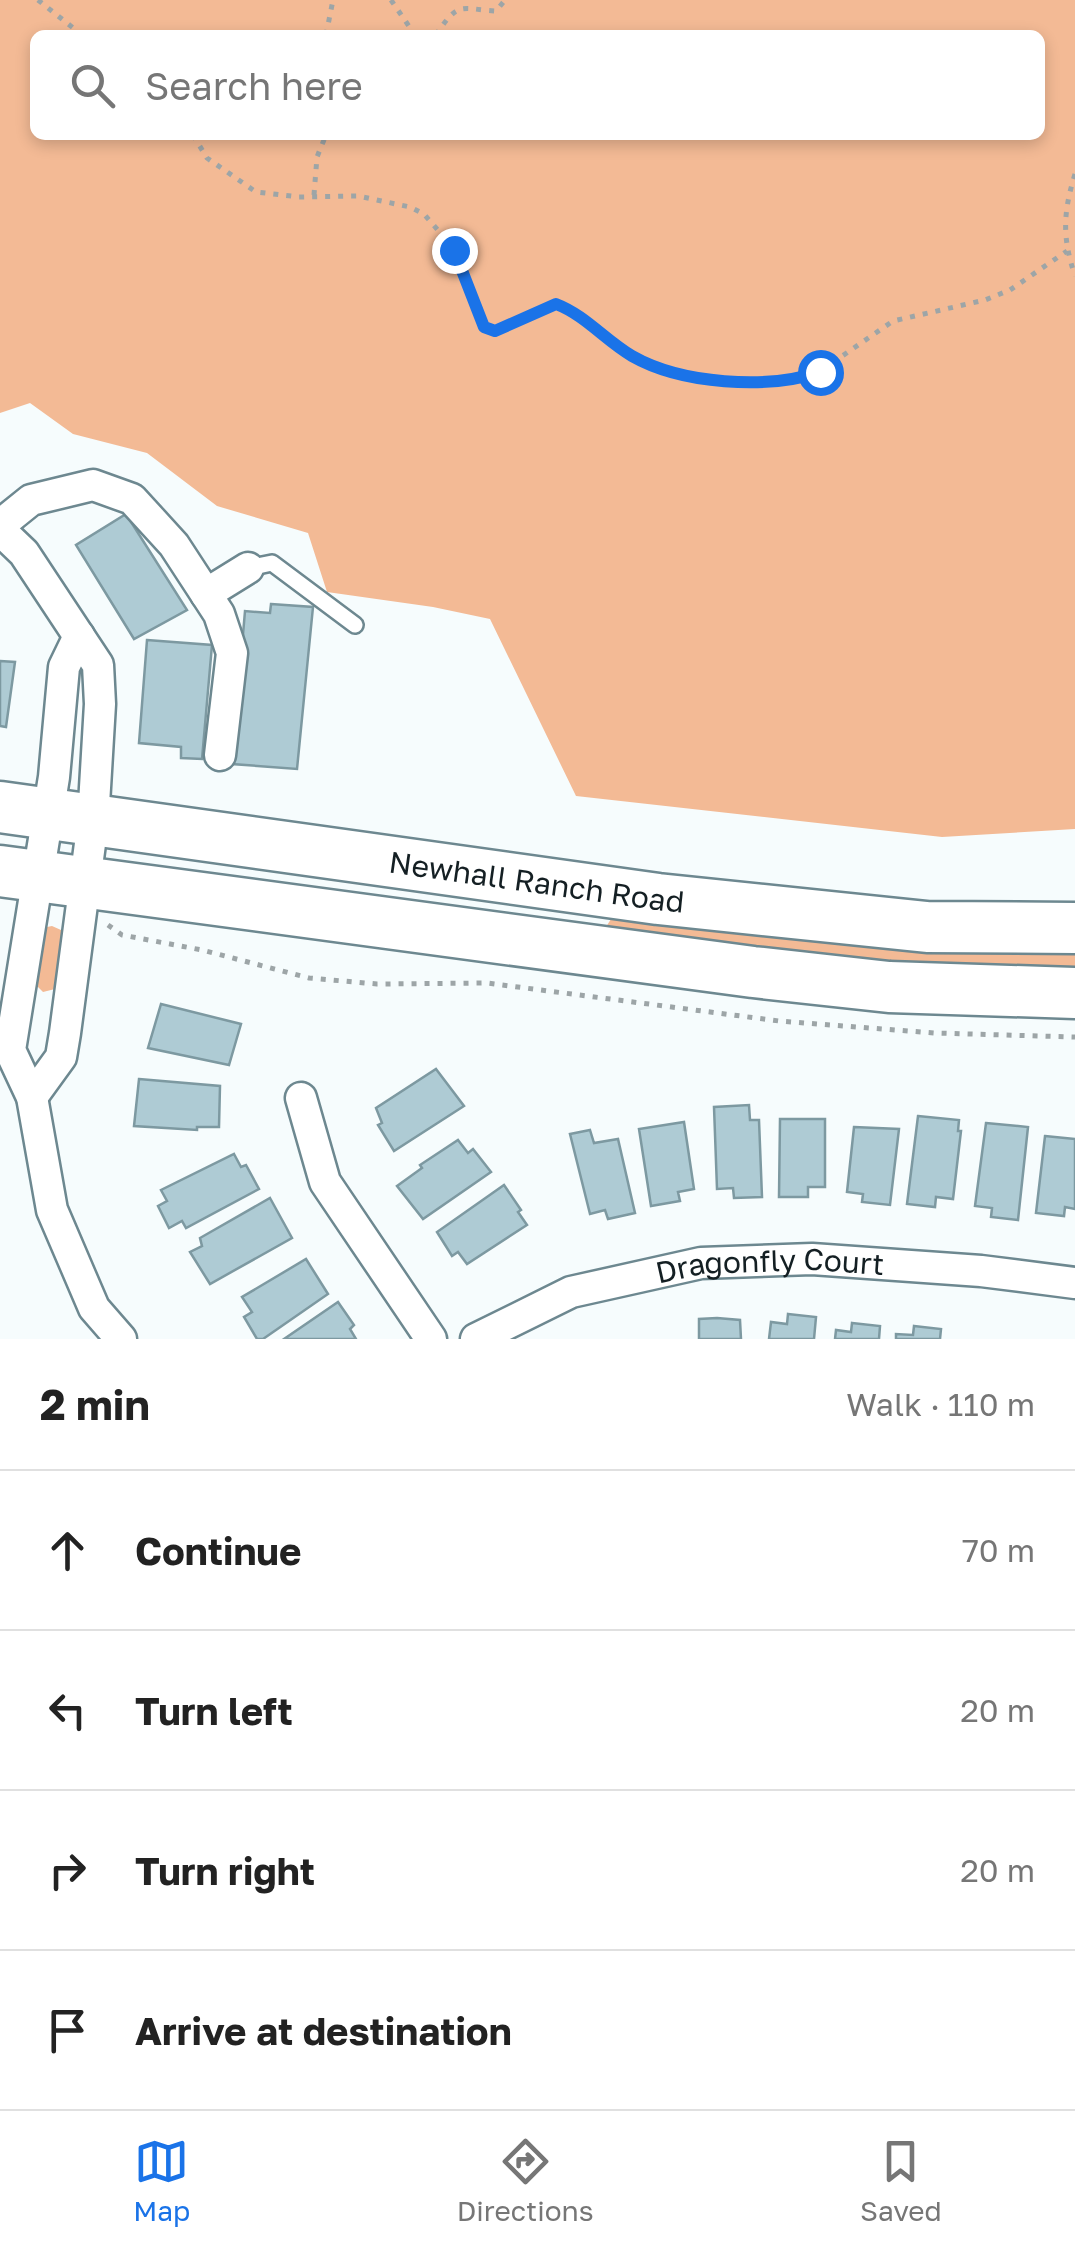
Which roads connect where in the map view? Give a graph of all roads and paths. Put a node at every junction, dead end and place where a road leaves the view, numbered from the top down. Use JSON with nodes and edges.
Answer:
{"nodes":[{"id":1,"x":38,"y":0,"type":"edge"},
{"id":2,"x":332,"y":0,"type":"edge"},
{"id":3,"x":391,"y":0,"type":"edge"},
{"id":4,"x":505,"y":0,"type":"edge"},
{"id":5,"x":76,"y":30,"type":"edge"},
{"id":6,"x":327,"y":30,"type":"edge"},
{"id":7,"x":412,"y":30,"type":"edge"},
{"id":8,"x":439,"y":30,"type":"edge"},
{"id":9,"x":196,"y":140,"type":"edge"},
{"id":10,"x":324,"y":140,"type":"edge"},
{"id":11,"x":1075,"y":174,"type":"edge"},
{"id":12,"x":314,"y":196,"type":"junction"},
{"id":13,"x":1067,"y":251,"type":"junction"},
{"id":14,"x":1075,"y":276,"type":"edge"},
{"id":15,"x":0,"y":528,"type":"edge"},
{"id":16,"x":248,"y":568,"type":"joint"},
{"id":17,"x":206,"y":594,"type":"junction"},
{"id":18,"x":355,"y":625,"type":"dead end"},
{"id":19,"x":79,"y":636,"type":"junction"},
{"id":20,"x":220,"y":755,"type":"dead end"},
{"id":21,"x":0,"y":807,"type":"edge"},
{"id":22,"x":71,"y":818,"type":"junction"},
{"id":23,"x":56,"y":888,"type":"edge"},
{"id":24,"x":1075,"y":928,"type":"edge"},
{"id":25,"x":1075,"y":993,"type":"edge"},
{"id":26,"x":1075,"y":1037,"type":"edge"},
{"id":27,"x":32,"y":1098,"type":"junction"},
{"id":28,"x":301,"y":1098,"type":"dead end"},
{"id":29,"x":1075,"y":1283,"type":"edge"},
{"id":30,"x":120,"y":1339,"type":"edge"},
{"id":31,"x":431,"y":1339,"type":"edge"},
{"id":32,"x":476,"y":1339,"type":"edge"}],
"edges":[{"from":1,"to":5,"type":"path"},
{"from":2,"to":6,"type":"path"},
{"from":3,"to":7,"type":"path"},
{"from":4,"to":8,"type":"path"},
{"from":9,"to":12,"type":"path"},
{"from":10,"to":12,"type":"path"},
{"from":11,"to":13,"type":"path"},
{"from":12,"to":13,"type":"path"},
{"from":13,"to":14,"type":"path"},
{"from":15,"to":17,"type":"street"},
{"from":15,"to":19,"type":"street"},
{"from":16,"to":17,"type":"street"},
{"from":16,"to":18,"type":"lane"},
{"from":17,"to":20,"type":"street"},
{"from":19,"to":22,"type":"street"},
{"from":19,"to":22,"type":"street"},
{"from":21,"to":22,"type":"main road","name":"Newhall Ranch Road"},
{"from":22,"to":23,"type":"street"},
{"from":22,"to":23,"type":"street"},
{"from":22,"to":24,"type":"main road","name":"Newhall Ranch Road"},
{"from":23,"to":25,"type":"main road","name":"Newhall Ranch Road"},
{"from":23,"to":26,"type":"path"},
{"from":23,"to":27,"type":"street"},
{"from":23,"to":27,"type":"street"},
{"from":27,"to":30,"type":"street"},
{"from":28,"to":31,"type":"street"},
{"from":29,"to":32,"type":"street","name":"Dragonfly Court"}]}
